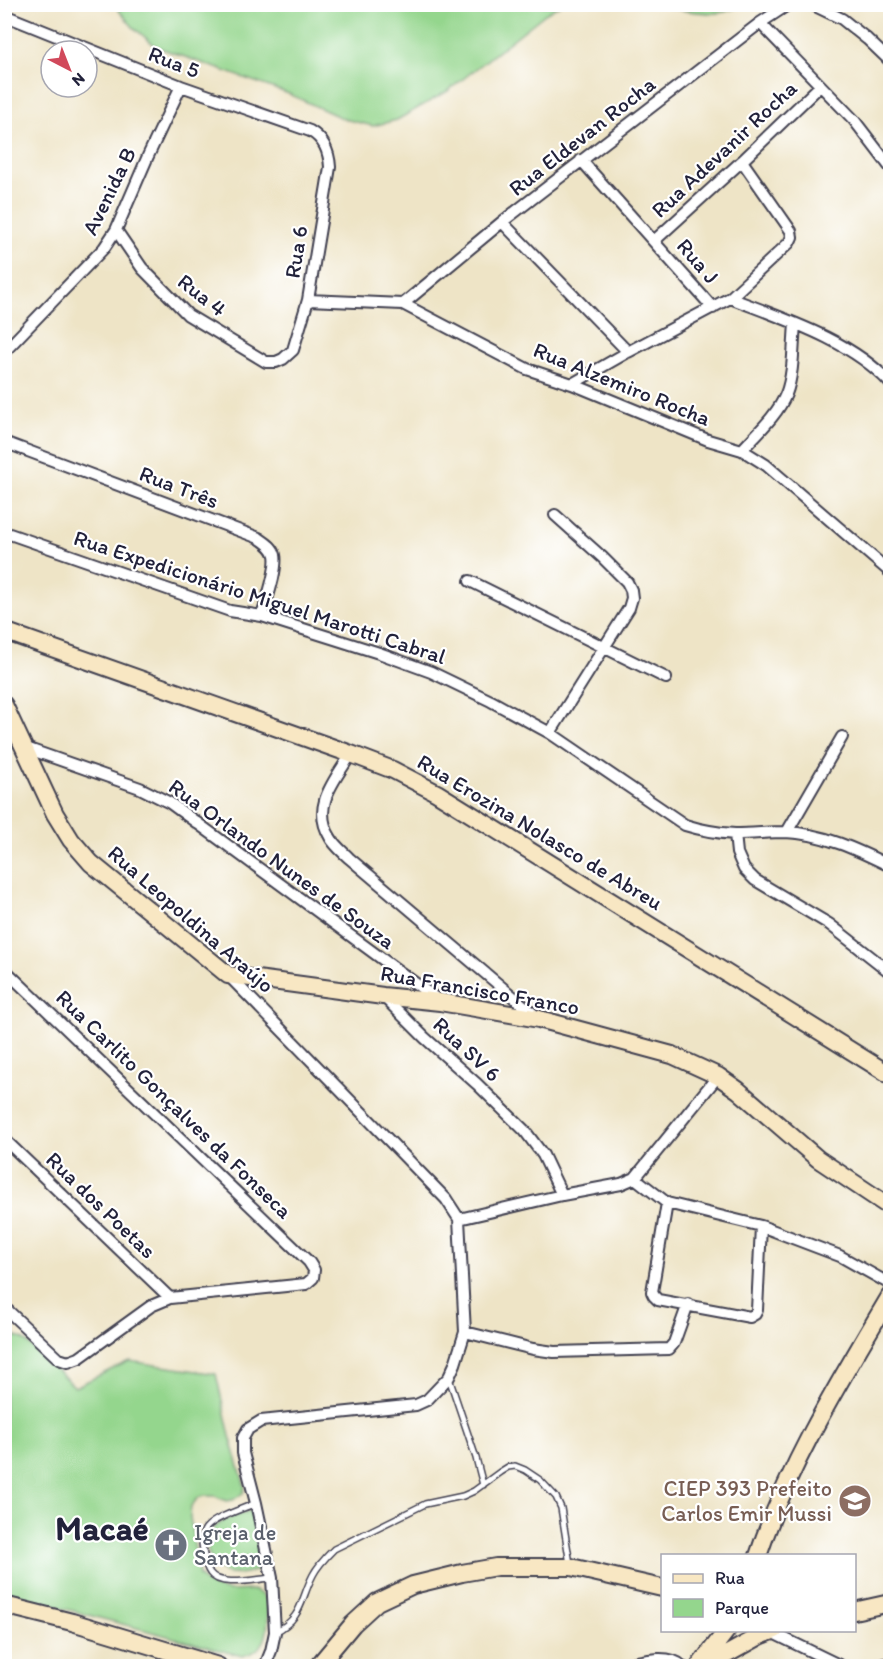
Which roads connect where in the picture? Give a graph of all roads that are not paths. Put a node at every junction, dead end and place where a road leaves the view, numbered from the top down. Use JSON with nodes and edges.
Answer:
{"nodes":[{"id":1,"x":789,"y":4,"type":"edge"},
{"id":2,"x":811,"y":4,"type":"edge"},
{"id":3,"x":4,"y":15,"type":"edge"},
{"id":4,"x":760,"y":23,"type":"junction"},
{"id":5,"x":891,"y":61,"type":"edge"},
{"id":6,"x":181,"y":86,"type":"junction"},
{"id":7,"x":820,"y":86,"type":"junction"},
{"id":8,"x":325,"y":146,"type":"joint"},
{"id":9,"x":581,"y":160,"type":"junction"},
{"id":10,"x":742,"y":161,"type":"junction"},
{"id":11,"x":891,"y":167,"type":"edge"},
{"id":12,"x":502,"y":222,"type":"junction"},
{"id":13,"x":116,"y":230,"type":"junction"},
{"id":14,"x":654,"y":241,"type":"junction"},
{"id":15,"x":730,"y":298,"type":"junction"},
{"id":16,"x":308,"y":300,"type":"junction"},
{"id":17,"x":403,"y":304,"type":"junction"},
{"id":18,"x":713,"y":308,"type":"junction"},
{"id":19,"x":795,"y":324,"type":"junction"},
{"id":20,"x":4,"y":352,"type":"edge"},
{"id":21,"x":628,"y":352,"type":"junction"},
{"id":22,"x":283,"y":359,"type":"joint"},
{"id":23,"x":891,"y":383,"type":"edge"},
{"id":24,"x":572,"y":384,"type":"junction"},
{"id":25,"x":4,"y":442,"type":"edge"},
{"id":26,"x":742,"y":450,"type":"junction"},
{"id":27,"x":555,"y":515,"type":"dead end"},
{"id":28,"x":4,"y":532,"type":"edge"},
{"id":29,"x":891,"y":572,"type":"edge"},
{"id":30,"x":470,"y":580,"type":"dead end"},
{"id":31,"x":262,"y":616,"type":"junction"},
{"id":32,"x":4,"y":631,"type":"edge"},
{"id":33,"x":603,"y":648,"type":"junction"},
{"id":34,"x":666,"y":678,"type":"dead end"},
{"id":35,"x":4,"y":705,"type":"edge"},
{"id":36,"x":550,"y":733,"type":"junction"},
{"id":37,"x":842,"y":737,"type":"dead end"},
{"id":38,"x":26,"y":748,"type":"junction"},
{"id":39,"x":351,"y":754,"type":"junction"},
{"id":40,"x":787,"y":832,"type":"junction"},
{"id":41,"x":735,"y":834,"type":"junction"},
{"id":42,"x":891,"y":866,"type":"edge"},
{"id":43,"x":4,"y":969,"type":"edge"},
{"id":44,"x":890,"y":972,"type":"edge"},
{"id":45,"x":228,"y":975,"type":"junction"},
{"id":46,"x":383,"y":996,"type":"junction"},
{"id":47,"x":440,"y":1002,"type":"junction"},
{"id":48,"x":539,"y":1019,"type":"junction"},
{"id":49,"x":891,"y":1075,"type":"edge"},
{"id":50,"x":718,"y":1076,"type":"junction"},
{"id":51,"x":4,"y":1139,"type":"edge"},
{"id":52,"x":635,"y":1178,"type":"junction"},
{"id":53,"x":562,"y":1195,"type":"junction"},
{"id":54,"x":668,"y":1203,"type":"junction"},
{"id":55,"x":891,"y":1207,"type":"edge"},
{"id":56,"x":459,"y":1219,"type":"junction"},
{"id":57,"x":761,"y":1226,"type":"junction"},
{"id":58,"x":891,"y":1284,"type":"edge"},
{"id":59,"x":891,"y":1296,"type":"edge"},
{"id":60,"x":170,"y":1298,"type":"junction"},
{"id":61,"x":688,"y":1304,"type":"junction"},
{"id":62,"x":4,"y":1307,"type":"edge"},
{"id":63,"x":465,"y":1332,"type":"junction"},
{"id":64,"x":448,"y":1377,"type":"junction"},
{"id":65,"x":483,"y":1485,"type":"junction"},
{"id":66,"x":256,"y":1503,"type":"junction"},
{"id":67,"x":759,"y":1554,"type":"edge"},
{"id":68,"x":570,"y":1567,"type":"junction"},
{"id":69,"x":272,"y":1578,"type":"junction"},
{"id":70,"x":661,"y":1588,"type":"edge"},
{"id":71,"x":891,"y":1603,"type":"edge"},
{"id":72,"x":4,"y":1605,"type":"edge"},
{"id":73,"x":856,"y":1611,"type":"edge"},
{"id":74,"x":275,"y":1632,"type":"junction"},
{"id":75,"x":725,"y":1632,"type":"edge"},
{"id":76,"x":770,"y":1632,"type":"edge"},
{"id":77,"x":774,"y":1632,"type":"edge"},
{"id":78,"x":891,"y":1663,"type":"edge"},
{"id":79,"x":218,"y":1666,"type":"edge"},
{"id":80,"x":265,"y":1666,"type":"edge"},
{"id":81,"x":318,"y":1666,"type":"edge"},
{"id":82,"x":617,"y":1666,"type":"edge"},
{"id":83,"x":682,"y":1666,"type":"edge"},
{"id":84,"x":699,"y":1666,"type":"edge"},
{"id":85,"x":706,"y":1666,"type":"edge"},
{"id":86,"x":840,"y":1666,"type":"edge"},
{"id":87,"x":875,"y":1666,"type":"edge"}],
"edges":[{"from":1,"to":4,"type":"street","name":"Rua Eldevan Rocha"},
{"from":2,"to":5,"type":"street"},
{"from":3,"to":6,"type":"street","name":"Rua 5"},
{"from":4,"to":7,"type":"street"},
{"from":4,"to":9,"type":"street","name":"Rua Eldevan Rocha"},
{"from":6,"to":8,"type":"street","name":"Rua 5"},
{"from":6,"to":13,"type":"street","name":"Avenida B"},
{"from":7,"to":10,"type":"street","name":"Rua Adevanir Rocha"},
{"from":7,"to":11,"type":"street"},
{"from":8,"to":16,"type":"street","name":"Rua 6"},
{"from":9,"to":12,"type":"street","name":"Rua Eldevan Rocha"},
{"from":9,"to":14,"type":"street","name":"Rua J"},
{"from":10,"to":14,"type":"street","name":"Rua Adevanir Rocha"},
{"from":10,"to":15,"type":"street"},
{"from":12,"to":17,"type":"street","name":"Rua Eldevan Rocha"},
{"from":12,"to":21,"type":"street"},
{"from":13,"to":20,"type":"street","name":"Avenida B"},
{"from":13,"to":22,"type":"street","name":"Rua 4"},
{"from":14,"to":18,"type":"street","name":"Rua J"},
{"from":15,"to":18,"type":"street"},
{"from":15,"to":19,"type":"street"},
{"from":16,"to":17,"type":"street","name":"Rua Alzemiro Rocha"},
{"from":16,"to":22,"type":"street","name":"Rua 6"},
{"from":17,"to":24,"type":"street","name":"Rua Alzemiro Rocha"},
{"from":18,"to":21,"type":"street"},
{"from":19,"to":23,"type":"street"},
{"from":19,"to":26,"type":"street"},
{"from":21,"to":24,"type":"street"},
{"from":24,"to":26,"type":"street","name":"Rua Alzemiro Rocha"},
{"from":25,"to":31,"type":"street","name":"Rua Três"},
{"from":26,"to":29,"type":"street","name":"Rua Alzemiro Rocha"},
{"from":27,"to":33,"type":"street"},
{"from":28,"to":31,"type":"street","name":"Rua Expedicionário Miguel Marotti Cabral"},
{"from":30,"to":33,"type":"street"},
{"from":31,"to":36,"type":"street","name":"Rua Expedicionário Miguel Marotti Cabral"},
{"from":32,"to":39,"type":"street","name":"Rua Erozina Nolasco de Abreu"},
{"from":33,"to":34,"type":"street"},
{"from":33,"to":36,"type":"street"},
{"from":35,"to":38,"type":"street","name":"Rua Leopoldina Araújo"},
{"from":36,"to":41,"type":"street","name":"Rua Expedicionário Miguel Marotti Cabral"},
{"from":37,"to":40,"type":"street"},
{"from":38,"to":45,"type":"street","name":"Rua Leopoldina Araújo"},
{"from":38,"to":47,"type":"street","name":"Rua Orlando Nunes de Souza"},
{"from":39,"to":48,"type":"street"},
{"from":39,"to":49,"type":"street","name":"Rua Erozina Nolasco de Abreu"},
{"from":40,"to":41,"type":"street","name":"Rua Expedicionário Miguel Marotti Cabral"},
{"from":40,"to":42,"type":"street","name":"Rua Expedicionário Miguel Marotti Cabral"},
{"from":41,"to":44,"type":"street"},
{"from":43,"to":60,"type":"street","name":"Rua Carlito Gonçalves da Fonseca"},
{"from":45,"to":46,"type":"street","name":"Rua Francisco Franco"},
{"from":45,"to":56,"type":"street","name":"Rua Leopoldina Araújo"},
{"from":46,"to":47,"type":"street","name":"Rua Francisco Franco"},
{"from":46,"to":53,"type":"street","name":"Rua SV 6"},
{"from":47,"to":48,"type":"street","name":"Rua Francisco Franco"},
{"from":48,"to":50,"type":"street","name":"Rua Francisco Franco"},
{"from":50,"to":52,"type":"street"},
{"from":50,"to":55,"type":"street","name":"Rua Francisco Franco"},
{"from":51,"to":60,"type":"street","name":"Rua dos Poetas"},
{"from":52,"to":53,"type":"street"},
{"from":52,"to":54,"type":"street"},
{"from":53,"to":56,"type":"street"},
{"from":54,"to":57,"type":"street"},
{"from":54,"to":61,"type":"street"},
{"from":56,"to":63,"type":"street"},
{"from":57,"to":58,"type":"street"},
{"from":57,"to":61,"type":"street"},
{"from":59,"to":67,"type":"street"},
{"from":60,"to":62,"type":"street"},
{"from":61,"to":63,"type":"street"},
{"from":63,"to":64,"type":"street"},
{"from":64,"to":65,"type":"lane"},
{"from":64,"to":66,"type":"street"},
{"from":65,"to":68,"type":"lane"},
{"from":65,"to":74,"type":"lane"},
{"from":66,"to":69,"type":"street"},
{"from":66,"to":69,"type":"lane"},
{"from":68,"to":70,"type":"street"},
{"from":68,"to":81,"type":"street"},
{"from":69,"to":74,"type":"street"},
{"from":71,"to":73,"type":"street"},
{"from":72,"to":79,"type":"street"},
{"from":74,"to":80,"type":"street"},
{"from":75,"to":84,"type":"street"},
{"from":76,"to":85,"type":"street"},
{"from":77,"to":86,"type":"street"},
{"from":78,"to":87,"type":"street"},
{"from":82,"to":83,"type":"street"}]}
